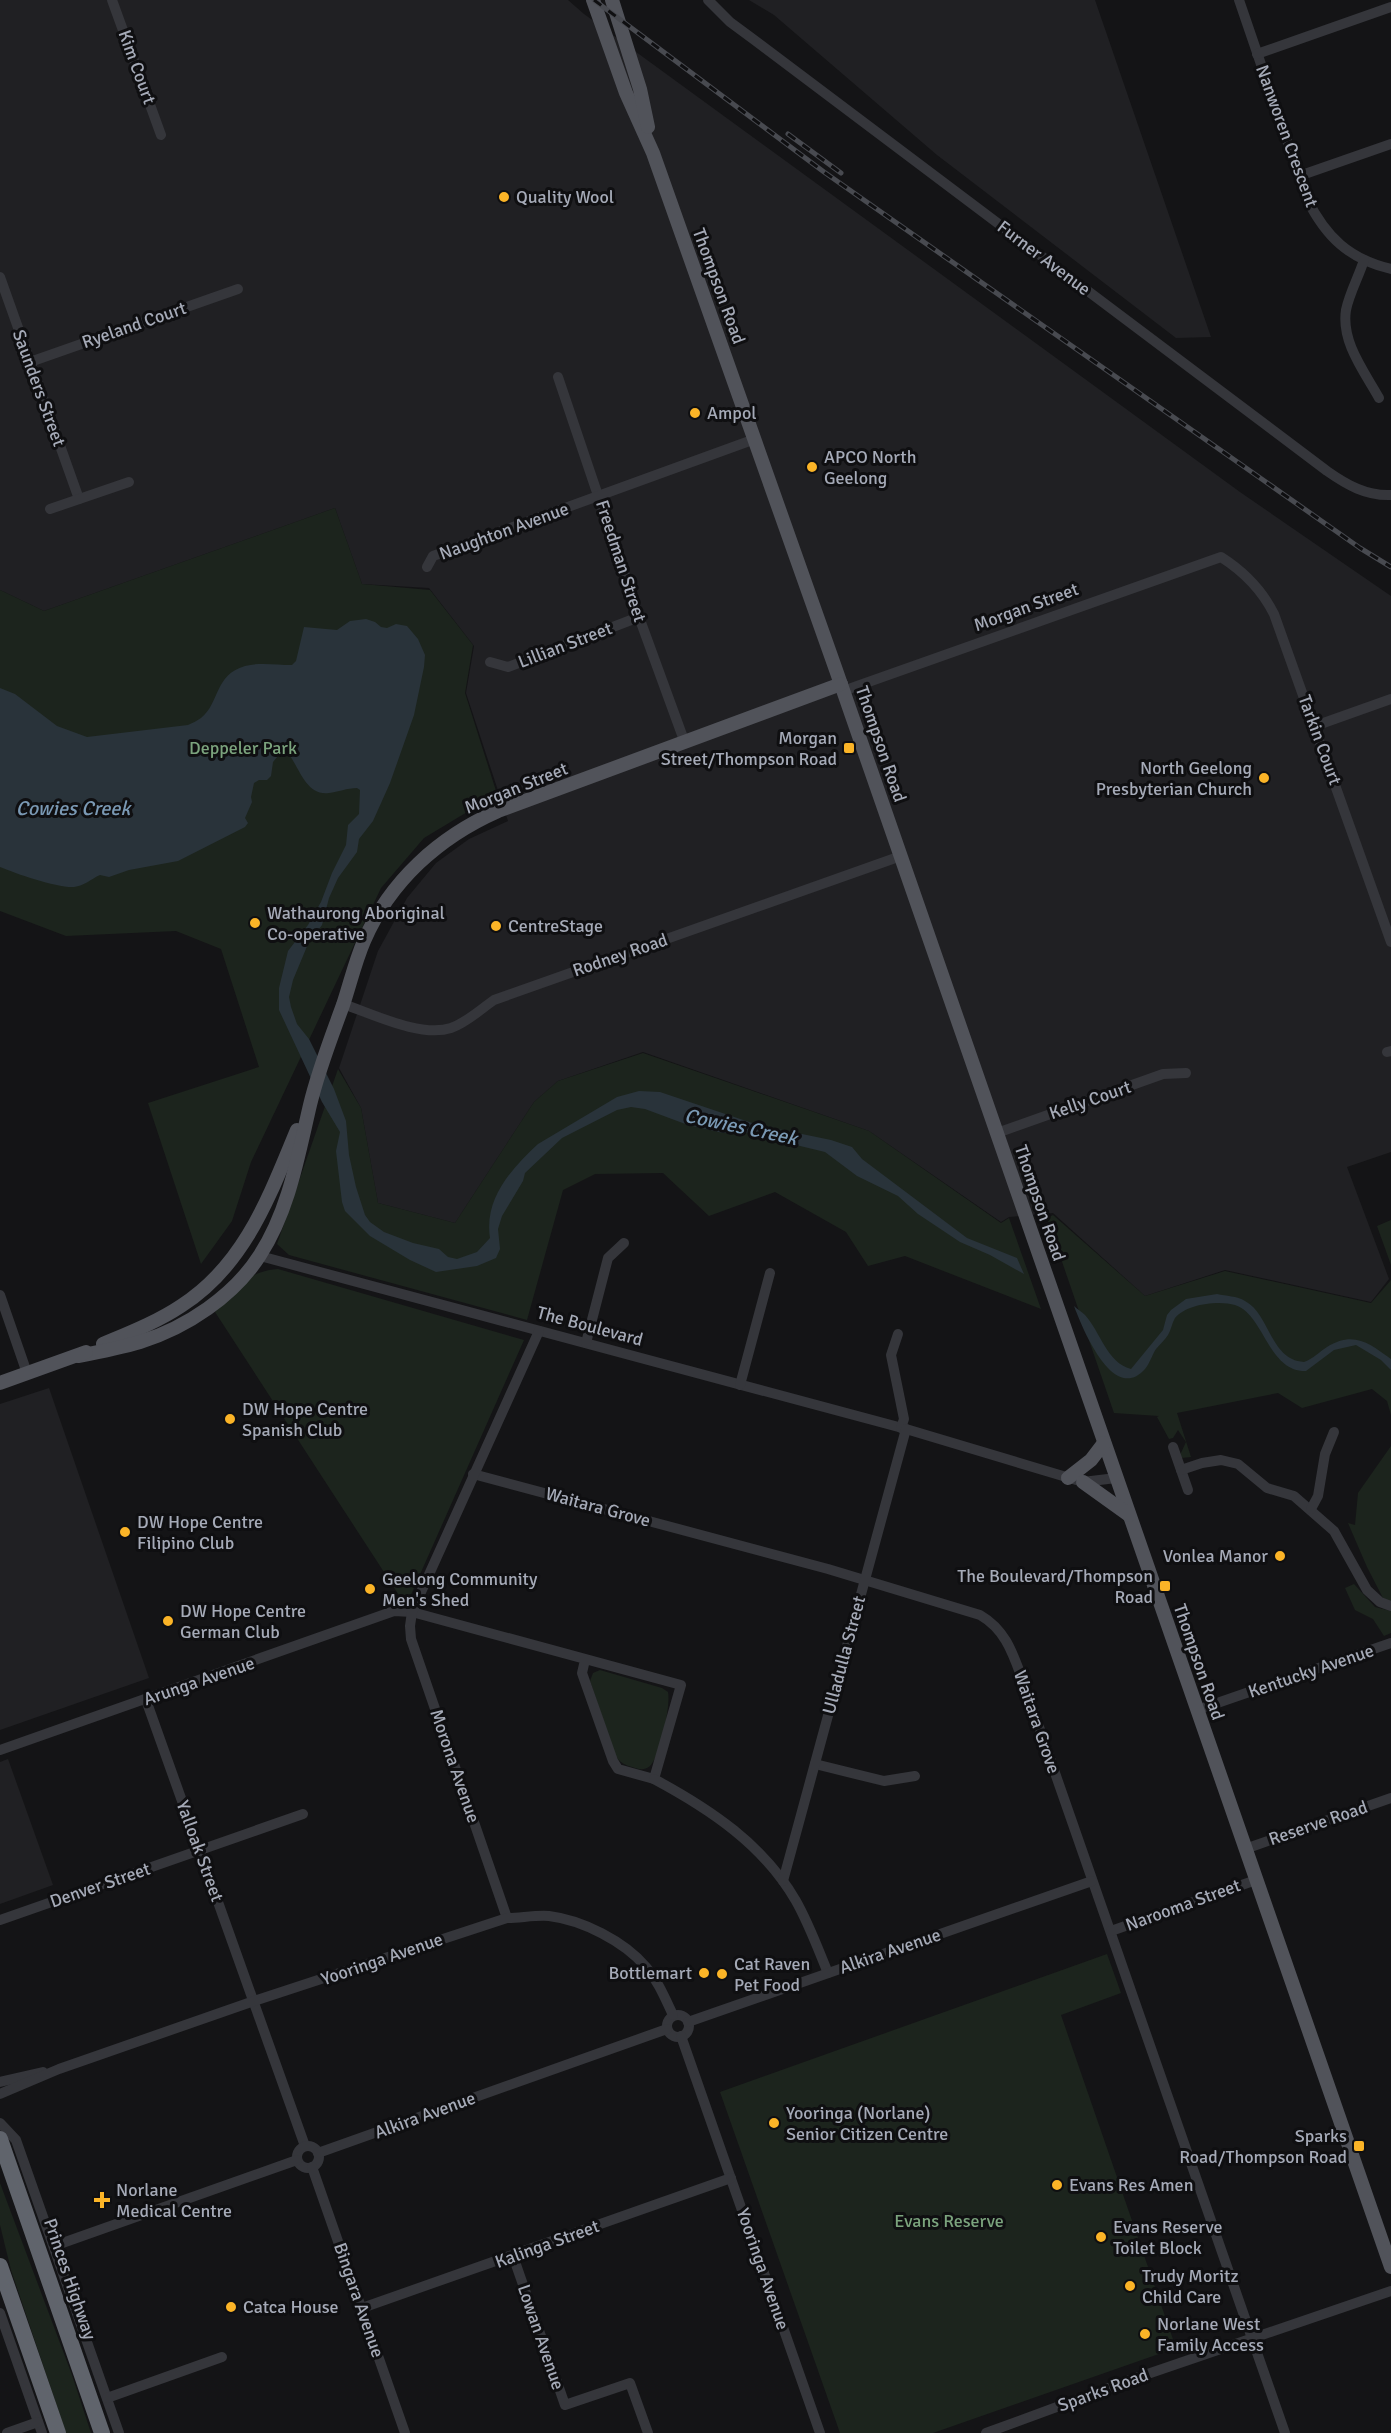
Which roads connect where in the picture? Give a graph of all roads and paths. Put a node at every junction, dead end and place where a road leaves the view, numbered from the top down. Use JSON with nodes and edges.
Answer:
{"nodes":[{"id":1,"x":112,"y":0,"type":"edge"},
{"id":2,"x":594,"y":0,"type":"edge"},
{"id":3,"x":612,"y":0,"type":"edge"},
{"id":4,"x":708,"y":0,"type":"edge"},
{"id":5,"x":1239,"y":0,"type":"edge"},
{"id":6,"x":1391,"y":7,"type":"edge"},
{"id":7,"x":1257,"y":54,"type":"junction"},
{"id":8,"x":161,"y":135,"type":"dead end"},
{"id":9,"x":1391,"y":144,"type":"edge"},
{"id":10,"x":653,"y":153,"type":"junction"},
{"id":11,"x":1299,"y":176,"type":"junction"},
{"id":12,"x":1364,"y":260,"type":"junction"},
{"id":13,"x":1391,"y":269,"type":"edge"},
{"id":14,"x":0,"y":277,"type":"edge"},
{"id":15,"x":238,"y":289,"type":"dead end"},
{"id":16,"x":30,"y":362,"type":"junction"},
{"id":17,"x":558,"y":377,"type":"dead end"},
{"id":18,"x":1379,"y":398,"type":"dead end"},
{"id":19,"x":755,"y":440,"type":"junction"},
{"id":20,"x":129,"y":482,"type":"dead end"},
{"id":21,"x":1391,"y":495,"type":"edge"},
{"id":22,"x":599,"y":496,"type":"junction"},
{"id":23,"x":79,"y":499,"type":"junction"},
{"id":24,"x":50,"y":509,"type":"dead end"},
{"id":25,"x":1221,"y":557,"type":"joint"},
{"id":26,"x":427,"y":567,"type":"dead end"},
{"id":27,"x":639,"y":617,"type":"junction"},
{"id":28,"x":490,"y":662,"type":"dead end"},
{"id":29,"x":842,"y":687,"type":"junction"},
{"id":30,"x":1391,"y":699,"type":"edge"},
{"id":31,"x":1315,"y":726,"type":"junction"},
{"id":32,"x":685,"y":743,"type":"junction"},
{"id":33,"x":901,"y":856,"type":"junction"},
{"id":34,"x":1391,"y":942,"type":"edge"},
{"id":35,"x":343,"y":1004,"type":"junction"},
{"id":36,"x":1185,"y":1073,"type":"dead end"},
{"id":37,"x":313,"y":1092,"type":"junction"},
{"id":38,"x":997,"y":1133,"type":"junction"},
{"id":39,"x":624,"y":1243,"type":"dead end"},
{"id":40,"x":242,"y":1248,"type":"junction"},
{"id":41,"x":260,"y":1256,"type":"junction"},
{"id":42,"x":770,"y":1273,"type":"dead end"},
{"id":43,"x":0,"y":1295,"type":"edge"},
{"id":44,"x":539,"y":1331,"type":"junction"},
{"id":45,"x":898,"y":1334,"type":"dead end"},
{"id":46,"x":586,"y":1343,"type":"junction"},
{"id":47,"x":78,"y":1356,"type":"junction"},
{"id":48,"x":27,"y":1373,"type":"junction"},
{"id":49,"x":0,"y":1383,"type":"edge"},
{"id":50,"x":740,"y":1385,"type":"junction"},
{"id":51,"x":903,"y":1429,"type":"junction"},
{"id":52,"x":1334,"y":1432,"type":"dead end"},
{"id":53,"x":1104,"y":1443,"type":"junction"},
{"id":54,"x":1173,"y":1447,"type":"dead end"},
{"id":55,"x":1181,"y":1470,"type":"junction"},
{"id":56,"x":473,"y":1474,"type":"junction"},
{"id":57,"x":1068,"y":1478,"type":"junction"},
{"id":58,"x":1116,"y":1478,"type":"junction"},
{"id":59,"x":1083,"y":1482,"type":"junction"},
{"id":60,"x":1188,"y":1490,"type":"dead end"},
{"id":61,"x":1311,"y":1509,"type":"junction"},
{"id":62,"x":1129,"y":1515,"type":"junction"},
{"id":63,"x":865,"y":1580,"type":"junction"},
{"id":64,"x":1391,"y":1606,"type":"edge"},
{"id":65,"x":412,"y":1612,"type":"junction"},
{"id":66,"x":1391,"y":1643,"type":"edge"},
{"id":67,"x":585,"y":1660,"type":"junction"},
{"id":68,"x":146,"y":1700,"type":"junction"},
{"id":69,"x":1197,"y":1710,"type":"junction"},
{"id":70,"x":0,"y":1750,"type":"edge"},
{"id":71,"x":815,"y":1764,"type":"junction"},
{"id":72,"x":915,"y":1776,"type":"dead end"},
{"id":73,"x":654,"y":1779,"type":"junction"},
{"id":74,"x":1391,"y":1798,"type":"edge"},
{"id":75,"x":303,"y":1814,"type":"dead end"},
{"id":76,"x":1245,"y":1848,"type":"junction"},
{"id":77,"x":200,"y":1850,"type":"junction"},
{"id":78,"x":1256,"y":1880,"type":"junction"},
{"id":79,"x":783,"y":1881,"type":"junction"},
{"id":80,"x":1092,"y":1881,"type":"junction"},
{"id":81,"x":507,"y":1918,"type":"junction"},
{"id":82,"x":0,"y":1920,"type":"edge"},
{"id":83,"x":1111,"y":1931,"type":"junction"},
{"id":84,"x":828,"y":1973,"type":"junction"},
{"id":85,"x":254,"y":2001,"type":"junction"},
{"id":86,"x":673,"y":2015,"type":"junction"},
{"id":87,"x":688,"y":2022,"type":"junction"},
{"id":88,"x":667,"y":2029,"type":"junction"},
{"id":89,"x":681,"y":2036,"type":"junction"},
{"id":90,"x":59,"y":2068,"type":"junction"},
{"id":91,"x":0,"y":2082,"type":"edge"},
{"id":92,"x":0,"y":2094,"type":"edge"},
{"id":93,"x":0,"y":2123,"type":"edge"},
{"id":94,"x":0,"y":2139,"type":"edge"},
{"id":95,"x":305,"y":2146,"type":"junction"},
{"id":96,"x":318,"y":2153,"type":"junction"},
{"id":97,"x":297,"y":2160,"type":"junction"},
{"id":98,"x":312,"y":2167,"type":"junction"},
{"id":99,"x":731,"y":2178,"type":"junction"},
{"id":100,"x":54,"y":2247,"type":"junction"},
{"id":101,"x":513,"y":2256,"type":"junction"},
{"id":102,"x":0,"y":2266,"type":"edge"},
{"id":103,"x":1391,"y":2266,"type":"edge"},
{"id":104,"x":1391,"y":2291,"type":"edge"},
{"id":105,"x":362,"y":2308,"type":"junction"},
{"id":106,"x":0,"y":2313,"type":"edge"},
{"id":107,"x":1251,"y":2338,"type":"junction"},
{"id":108,"x":222,"y":2357,"type":"dead end"},
{"id":109,"x":106,"y":2398,"type":"junction"},
{"id":110,"x":40,"y":2428,"type":"edge"},
{"id":111,"x":7,"y":2433,"type":"edge"},
{"id":112,"x":58,"y":2433,"type":"edge"},
{"id":113,"x":102,"y":2433,"type":"edge"},
{"id":114,"x":119,"y":2433,"type":"edge"},
{"id":115,"x":405,"y":2433,"type":"edge"},
{"id":116,"x":648,"y":2433,"type":"edge"},
{"id":117,"x":820,"y":2433,"type":"edge"},
{"id":118,"x":986,"y":2433,"type":"edge"},
{"id":119,"x":1285,"y":2433,"type":"edge"}],
"edges":[{"from":1,"to":8,"type":"street","name":"Kim Court"},
{"from":2,"to":10,"type":"main road","name":"Thompson Road"},
{"from":3,"to":10,"type":"main road","name":"Thompson Road"},
{"from":4,"to":21,"type":"street","name":"Furner Avenue"},
{"from":5,"to":7,"type":"street","name":"Nanworen Crescent"},
{"from":6,"to":7,"type":"street"},
{"from":7,"to":11,"type":"street","name":"Nanworen Crescent"},
{"from":9,"to":11,"type":"street"},
{"from":10,"to":19,"type":"main road","name":"Thompson Road"},
{"from":11,"to":12,"type":"street","name":"Nanworen Crescent"},
{"from":12,"to":13,"type":"street","name":"Nanworen Crescent"},
{"from":12,"to":18,"type":"street"},
{"from":14,"to":16,"type":"street","name":"Saunders Street"},
{"from":15,"to":16,"type":"street","name":"Ryeland Court"},
{"from":16,"to":23,"type":"street","name":"Saunders Street"},
{"from":17,"to":22,"type":"street","name":"Freedman Street"},
{"from":19,"to":22,"type":"street","name":"Naughton Avenue"},
{"from":19,"to":29,"type":"main road","name":"Thompson Road"},
{"from":20,"to":23,"type":"street"},
{"from":22,"to":26,"type":"street","name":"Naughton Avenue"},
{"from":22,"to":27,"type":"street","name":"Freedman Street"},
{"from":23,"to":24,"type":"street"},
{"from":25,"to":29,"type":"street","name":"Morgan Street"},
{"from":25,"to":31,"type":"street","name":"Tarkin Court"},
{"from":27,"to":28,"type":"street","name":"Lillian Street"},
{"from":27,"to":32,"type":"street","name":"Freedman Street"},
{"from":29,"to":32,"type":"main road","name":"Morgan Street"},
{"from":29,"to":33,"type":"main road","name":"Thompson Road"},
{"from":30,"to":31,"type":"street"},
{"from":31,"to":34,"type":"street","name":"Tarkin Court"},
{"from":32,"to":35,"type":"main road","name":"Morgan Street"},
{"from":33,"to":35,"type":"street","name":"Rodney Road"},
{"from":33,"to":38,"type":"main road","name":"Thompson Road"},
{"from":35,"to":37,"type":"main road","name":"Morgan Street"},
{"from":36,"to":38,"type":"street","name":"Kelly Court"},
{"from":37,"to":40,"type":"main road","name":"Morgan Street"},
{"from":37,"to":41,"type":"main road","name":"Morgan Street"},
{"from":38,"to":53,"type":"main road","name":"Thompson Road"},
{"from":39,"to":46,"type":"street"},
{"from":40,"to":41,"type":"main road"},
{"from":40,"to":47,"type":"main road"},
{"from":41,"to":44,"type":"street","name":"The Boulevard"},
{"from":41,"to":47,"type":"main road"},
{"from":42,"to":50,"type":"street"},
{"from":43,"to":48,"type":"street"},
{"from":44,"to":46,"type":"street","name":"The Boulevard"},
{"from":44,"to":56,"type":"street"},
{"from":45,"to":51,"type":"street","name":"Ulladulla Street"},
{"from":46,"to":50,"type":"street","name":"The Boulevard"},
{"from":47,"to":48,"type":"main road"},
{"from":48,"to":49,"type":"main road"},
{"from":50,"to":51,"type":"street","name":"The Boulevard"},
{"from":51,"to":57,"type":"street","name":"The Boulevard"},
{"from":51,"to":63,"type":"street","name":"Ulladulla Street"},
{"from":52,"to":61,"type":"street"},
{"from":53,"to":57,"type":"main road"},
{"from":53,"to":58,"type":"main road","name":"Thompson Road"},
{"from":54,"to":55,"type":"street"},
{"from":55,"to":60,"type":"street"},
{"from":55,"to":61,"type":"street"},
{"from":56,"to":63,"type":"street","name":"Waitara Grove"},
{"from":56,"to":65,"type":"street"},
{"from":57,"to":59,"type":"street","name":"The Boulevard"},
{"from":58,"to":59,"type":"street","name":"The Boulevard"},
{"from":58,"to":62,"type":"main road","name":"Thompson Road"},
{"from":59,"to":62,"type":"main road"},
{"from":61,"to":64,"type":"street"},
{"from":62,"to":69,"type":"main road","name":"Thompson Road"},
{"from":63,"to":71,"type":"street","name":"Ulladulla Street"},
{"from":63,"to":80,"type":"street","name":"Waitara Grove"},
{"from":65,"to":67,"type":"street"},
{"from":65,"to":68,"type":"street","name":"Arunga Avenue"},
{"from":65,"to":81,"type":"street","name":"Morona Avenue"},
{"from":66,"to":69,"type":"street","name":"Kentucky Avenue"},
{"from":67,"to":73,"type":"street"},
{"from":67,"to":73,"type":"street"},
{"from":68,"to":70,"type":"street","name":"Arunga Avenue"},
{"from":68,"to":77,"type":"street","name":"Yalloak Street"},
{"from":69,"to":76,"type":"main road","name":"Thompson Road"},
{"from":71,"to":72,"type":"street"},
{"from":71,"to":79,"type":"street","name":"Ulladulla Street"},
{"from":73,"to":79,"type":"street"},
{"from":74,"to":76,"type":"street","name":"Reserve Road"},
{"from":75,"to":77,"type":"street","name":"Denver Street"},
{"from":76,"to":78,"type":"main road","name":"Thompson Road"},
{"from":77,"to":82,"type":"street","name":"Denver Street"},
{"from":77,"to":85,"type":"street","name":"Yalloak Street"},
{"from":78,"to":83,"type":"street","name":"Narooma Street"},
{"from":78,"to":103,"type":"main road","name":"Thompson Road"},
{"from":79,"to":84,"type":"street"},
{"from":80,"to":83,"type":"street","name":"Waitara Grove"},
{"from":80,"to":84,"type":"street","name":"Alkira Avenue"},
{"from":81,"to":85,"type":"street","name":"Yooringa Avenue"},
{"from":81,"to":86,"type":"street","name":"Yooringa Avenue"},
{"from":83,"to":107,"type":"street","name":"Waitara Grove"},
{"from":84,"to":87,"type":"street","name":"Alkira Avenue"},
{"from":85,"to":90,"type":"street","name":"Yooringa Avenue"},
{"from":85,"to":95,"type":"street"},
{"from":86,"to":87,"type":"street"},
{"from":86,"to":88,"type":"street"},
{"from":87,"to":89,"type":"street"},
{"from":88,"to":89,"type":"street"},
{"from":88,"to":96,"type":"street","name":"Alkira Avenue"},
{"from":89,"to":99,"type":"street","name":"Yooringa Avenue"},
{"from":90,"to":91,"type":"street","name":"Yooringa Avenue"},
{"from":90,"to":92,"type":"street","name":"Yooringa Avenue"},
{"from":93,"to":100,"type":"street"},
{"from":94,"to":113,"type":"highway","name":"Princes Highway"},
{"from":95,"to":96,"type":"street"},
{"from":95,"to":97,"type":"street"},
{"from":96,"to":98,"type":"street"},
{"from":97,"to":98,"type":"street"},
{"from":97,"to":100,"type":"street"},
{"from":98,"to":105,"type":"street","name":"Bingara Avenue"},
{"from":99,"to":101,"type":"street","name":"Kalinga Street"},
{"from":99,"to":117,"type":"street","name":"Yooringa Avenue"},
{"from":100,"to":109,"type":"street"},
{"from":101,"to":105,"type":"street","name":"Kalinga Street"},
{"from":101,"to":116,"type":"street","name":"Lowan Avenue"},
{"from":102,"to":112,"type":"highway"},
{"from":104,"to":107,"type":"street","name":"Sparks Road"},
{"from":105,"to":115,"type":"street","name":"Bingara Avenue"},
{"from":106,"to":110,"type":"street"},
{"from":107,"to":118,"type":"street","name":"Sparks Road"},
{"from":107,"to":119,"type":"street","name":"Waitara Grove"},
{"from":108,"to":109,"type":"street"},
{"from":109,"to":114,"type":"street"},
{"from":110,"to":111,"type":"street"}]}
